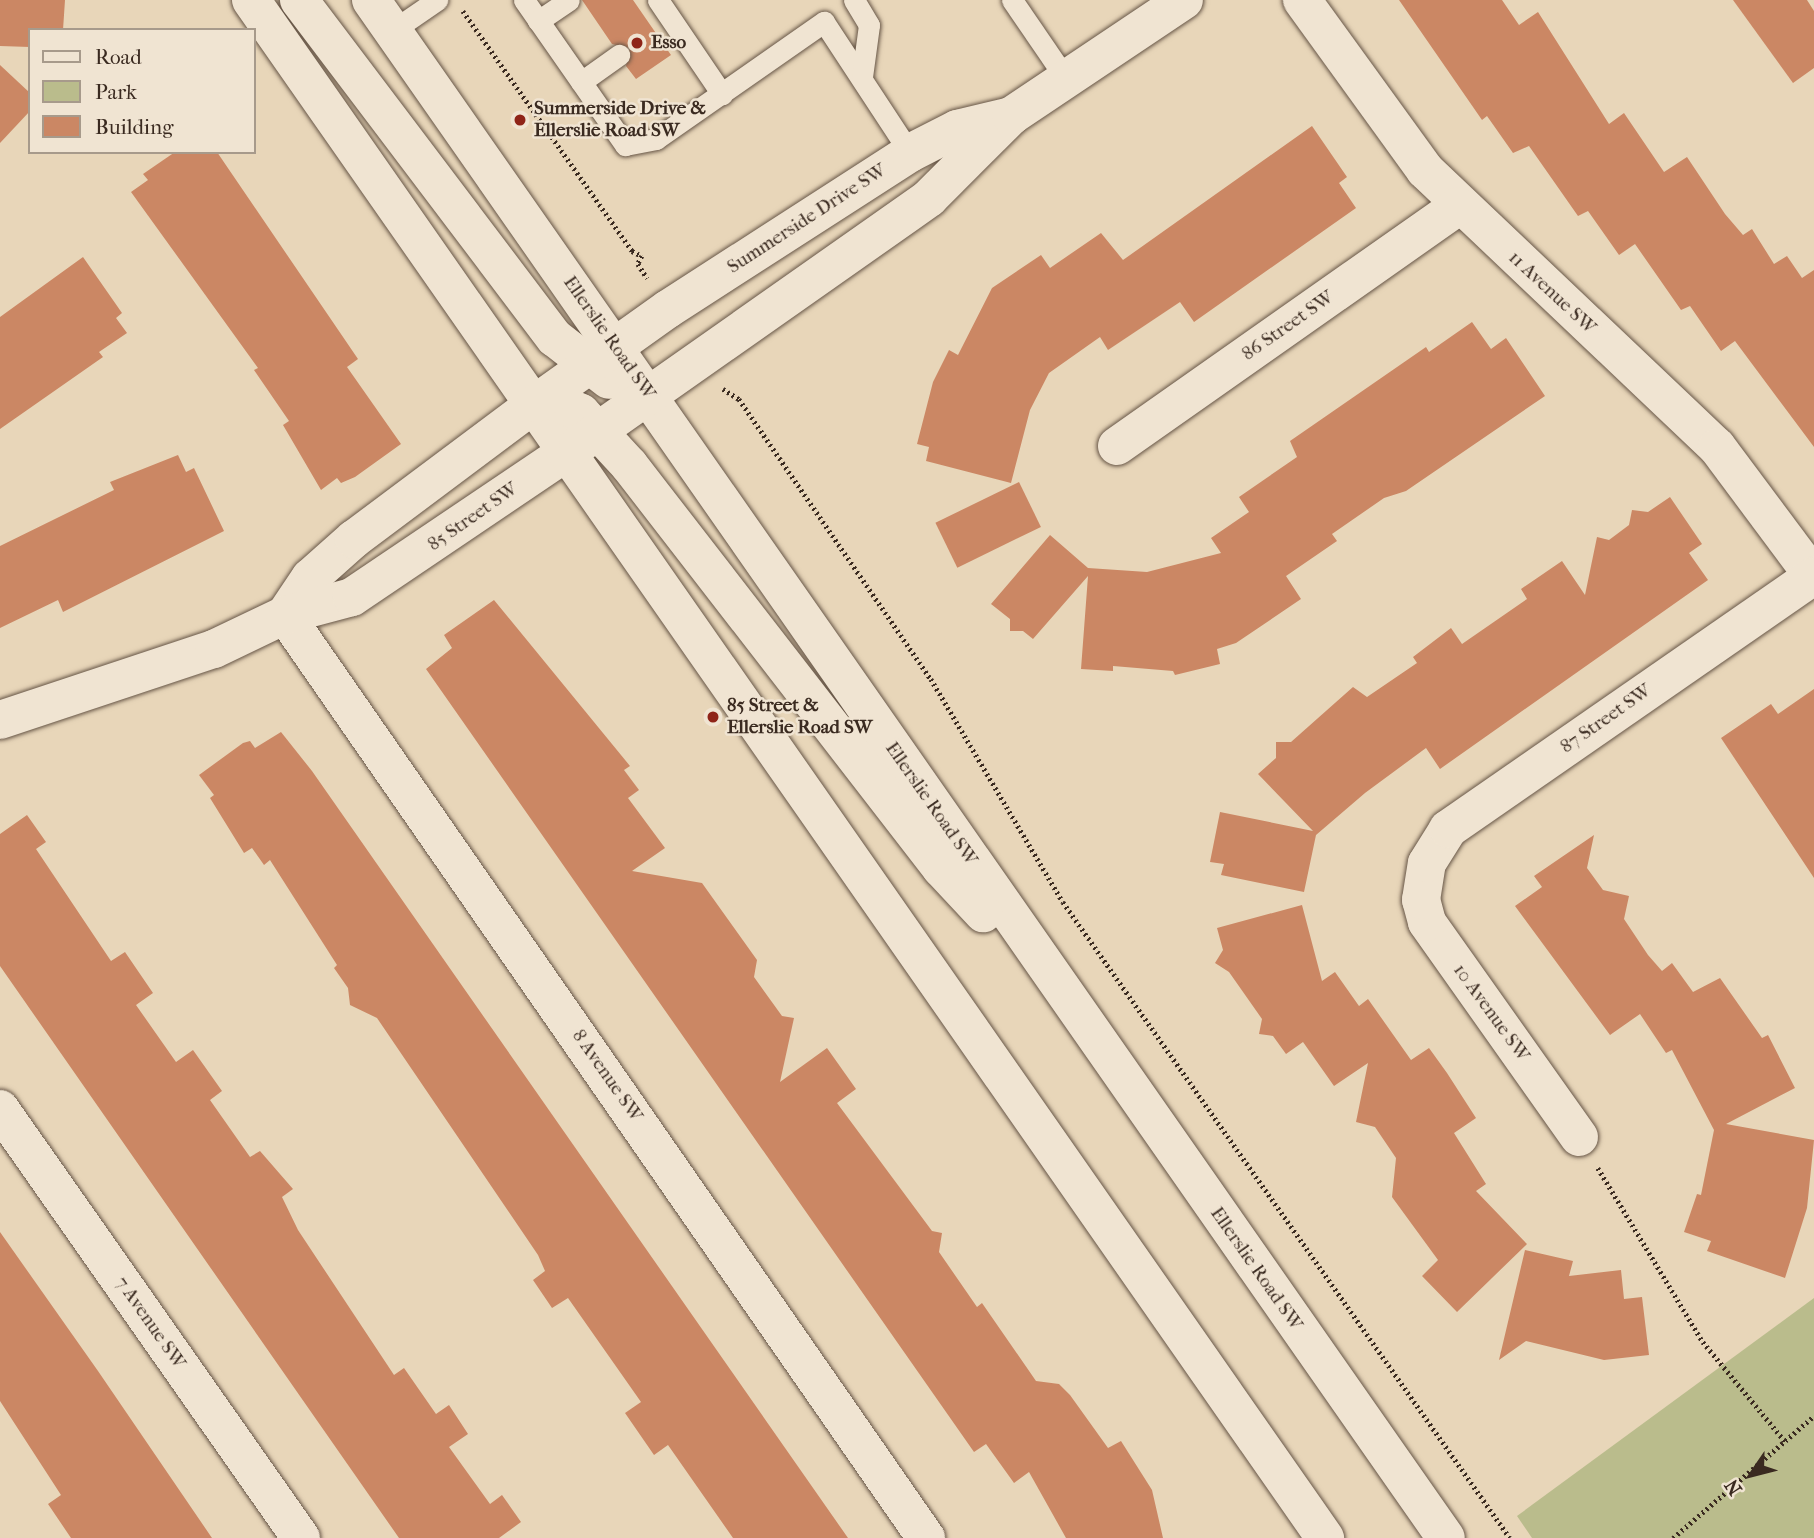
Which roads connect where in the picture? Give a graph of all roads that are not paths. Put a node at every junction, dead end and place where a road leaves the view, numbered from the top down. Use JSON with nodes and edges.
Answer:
{"nodes":[{"id":1,"x":251,"y":0,"type":"edge"},
{"id":2,"x":299,"y":0,"type":"edge"},
{"id":3,"x":370,"y":0,"type":"edge"},
{"id":4,"x":437,"y":0,"type":"edge"},
{"id":5,"x":523,"y":0,"type":"edge"},
{"id":6,"x":569,"y":0,"type":"edge"},
{"id":7,"x":658,"y":0,"type":"edge"},
{"id":8,"x":854,"y":0,"type":"edge"},
{"id":9,"x":1012,"y":0,"type":"edge"},
{"id":10,"x":1184,"y":0,"type":"edge"},
{"id":11,"x":1302,"y":0,"type":"edge"},
{"id":12,"x":538,"y":21,"type":"junction"},
{"id":13,"x":392,"y":32,"type":"junction"},
{"id":14,"x":619,"y":55,"type":"dead end"},
{"id":15,"x":862,"y":77,"type":"junction"},
{"id":16,"x":1066,"y":79,"type":"junction"},
{"id":17,"x":581,"y":82,"type":"junction"},
{"id":18,"x":722,"y":94,"type":"junction"},
{"id":19,"x":1012,"y":116,"type":"junction"},
{"id":20,"x":910,"y":153,"type":"junction"},
{"id":21,"x":1458,"y":206,"type":"junction"},
{"id":22,"x":602,"y":356,"type":"junction"},
{"id":23,"x":650,"y":395,"type":"junction"},
{"id":24,"x":536,"y":403,"type":"junction"},
{"id":25,"x":584,"y":441,"type":"junction"},
{"id":26,"x":1117,"y":446,"type":"dead end"},
{"id":27,"x":1814,"y":576,"type":"edge"},
{"id":28,"x":285,"y":615,"type":"junction"},
{"id":29,"x":0,"y":720,"type":"edge"},
{"id":30,"x":1421,"y":882,"type":"joint"},
{"id":31,"x":1062,"y":995,"type":"junction"},
{"id":32,"x":0,"y":1109,"type":"edge"},
{"id":33,"x":1579,"y":1138,"type":"road end"},
{"id":34,"x":301,"y":1538,"type":"edge"},
{"id":35,"x":926,"y":1538,"type":"edge"},
{"id":36,"x":1325,"y":1538,"type":"edge"},
{"id":37,"x":1446,"y":1538,"type":"edge"}],
"edges":[{"from":1,"to":24,"type":"street"},
{"from":2,"to":22,"type":"street"},
{"from":3,"to":13,"type":"street","name":"Ellerslie Road SW"},
{"from":4,"to":13,"type":"lane"},
{"from":5,"to":12,"type":"lane"},
{"from":6,"to":12,"type":"lane"},
{"from":7,"to":18,"type":"lane"},
{"from":8,"to":15,"type":"lane"},
{"from":9,"to":16,"type":"lane"},
{"from":10,"to":16,"type":"street","name":"Summerside Drive SW"},
{"from":11,"to":21,"type":"street","name":"11 Avenue SW"},
{"from":12,"to":17,"type":"lane"},
{"from":13,"to":22,"type":"street","name":"Ellerslie Road SW"},
{"from":14,"to":17,"type":"lane"},
{"from":15,"to":18,"type":"lane"},
{"from":15,"to":20,"type":"lane"},
{"from":16,"to":19,"type":"street","name":"Summerside Drive SW"},
{"from":17,"to":18,"type":"lane"},
{"from":19,"to":20,"type":"street","name":"Summerside Drive SW"},
{"from":19,"to":23,"type":"street","name":"Summerside Drive SW"},
{"from":20,"to":22,"type":"street","name":"Summerside Drive SW"},
{"from":21,"to":26,"type":"street","name":"86 Street SW"},
{"from":21,"to":27,"type":"street","name":"11 Avenue SW"},
{"from":22,"to":23,"type":"street"},
{"from":22,"to":24,"type":"street"},
{"from":23,"to":25,"type":"street","name":"85 Street SW"},
{"from":23,"to":31,"type":"street","name":"Ellerslie Road SW"},
{"from":24,"to":25,"type":"street"},
{"from":24,"to":28,"type":"street"},
{"from":25,"to":28,"type":"street","name":"85 Street SW"},
{"from":25,"to":31,"type":"street"},
{"from":25,"to":36,"type":"street"},
{"from":27,"to":30,"type":"street","name":"87 Street SW"},
{"from":28,"to":29,"type":"street","name":"85 Street SW"},
{"from":28,"to":35,"type":"street","name":"8 Avenue SW"},
{"from":30,"to":33,"type":"street","name":"10 Avenue SW"},
{"from":31,"to":37,"type":"street","name":"Ellerslie Road SW"},
{"from":32,"to":34,"type":"street","name":"7 Avenue SW"}]}
